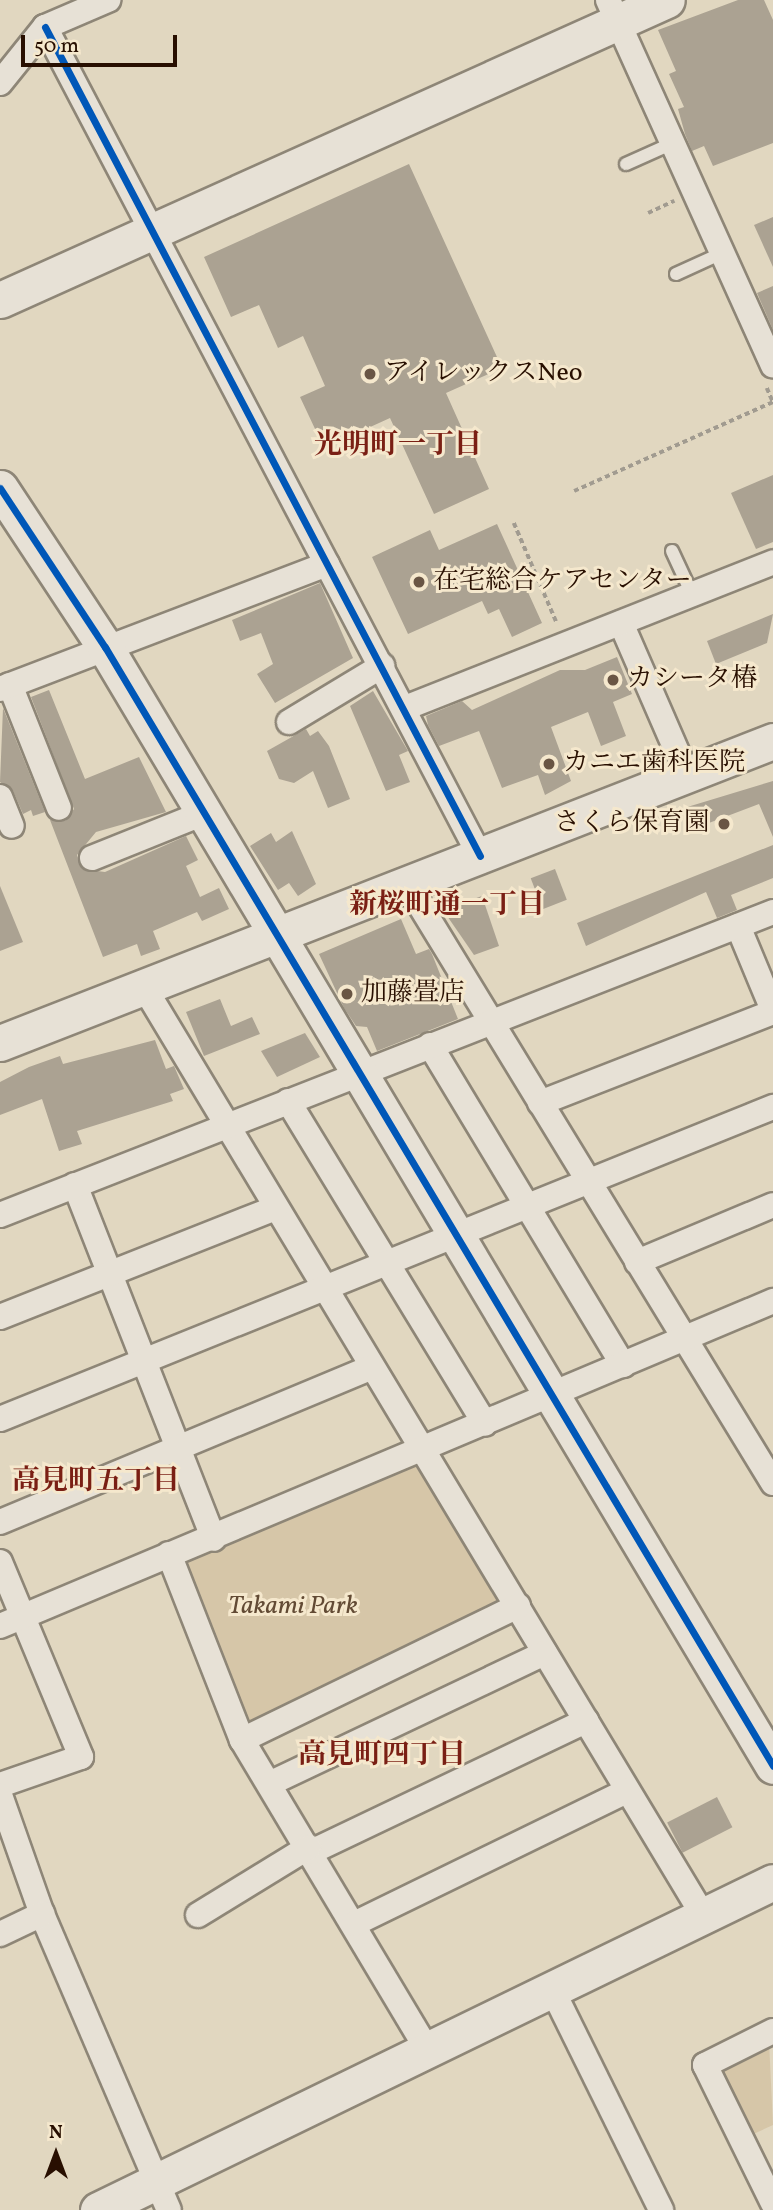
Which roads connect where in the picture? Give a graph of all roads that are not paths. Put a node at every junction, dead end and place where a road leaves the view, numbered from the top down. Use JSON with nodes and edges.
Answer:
{"nodes":[{"id":1,"x":108,"y":0,"type":"edge"},
{"id":2,"x":667,"y":0,"type":"edge"},
{"id":3,"x":613,"y":11,"type":"edge"},
{"id":4,"x":45,"y":27,"type":"junction"},
{"id":5,"x":0,"y":83,"type":"edge"},
{"id":6,"x":673,"y":143,"type":"junction"},
{"id":7,"x":626,"y":164,"type":"dead end"},
{"id":8,"x":153,"y":232,"type":"junction"},
{"id":9,"x":722,"y":253,"type":"junction"},
{"id":10,"x":676,"y":274,"type":"dead end"},
{"id":11,"x":0,"y":300,"type":"edge"},
{"id":12,"x":773,"y":366,"type":"edge"},
{"id":13,"x":0,"y":488,"type":"edge"},
{"id":14,"x":672,"y":551,"type":"dead end"},
{"id":15,"x":773,"y":562,"type":"edge"},
{"id":16,"x":327,"y":564,"type":"junction"},
{"id":17,"x":692,"y":594,"type":"junction"},
{"id":18,"x":621,"y":623,"type":"junction"},
{"id":19,"x":105,"y":647,"type":"junction"},
{"id":20,"x":382,"y":666,"type":"junction"},
{"id":21,"x":5,"y":687,"type":"edge"},
{"id":22,"x":405,"y":708,"type":"junction"},
{"id":23,"x":289,"y":722,"type":"dead end"},
{"id":24,"x":773,"y":741,"type":"edge"},
{"id":25,"x":687,"y":775,"type":"junction"},
{"id":26,"x":0,"y":797,"type":"edge"},
{"id":27,"x":59,"y":808,"type":"dead end"},
{"id":28,"x":204,"y":813,"type":"junction"},
{"id":29,"x":12,"y":826,"type":"dead end"},
{"id":30,"x":480,"y":856,"type":"junction"},
{"id":31,"x":92,"y":858,"type":"dead end"},
{"id":32,"x":407,"y":884,"type":"junction"},
{"id":33,"x":773,"y":912,"type":"edge"},
{"id":34,"x":738,"y":926,"type":"junction"},
{"id":35,"x":276,"y":934,"type":"junction"},
{"id":36,"x":144,"y":987,"type":"junction"},
{"id":37,"x":773,"y":1011,"type":"edge"},
{"id":38,"x":490,"y":1021,"type":"junction"},
{"id":39,"x":0,"y":1043,"type":"edge"},
{"id":40,"x":430,"y":1045,"type":"junction"},
{"id":41,"x":356,"y":1074,"type":"junction"},
{"id":42,"x":288,"y":1101,"type":"junction"},
{"id":43,"x":540,"y":1103,"type":"junction"},
{"id":44,"x":773,"y":1107,"type":"edge"},
{"id":45,"x":225,"y":1126,"type":"junction"},
{"id":46,"x":587,"y":1182,"type":"junction"},
{"id":47,"x":75,"y":1185,"type":"junction"},
{"id":48,"x":528,"y":1205,"type":"junction"},
{"id":49,"x":773,"y":1205,"type":"edge"},
{"id":50,"x":275,"y":1208,"type":"junction"},
{"id":51,"x":0,"y":1214,"type":"edge"},
{"id":52,"x":455,"y":1233,"type":"junction"},
{"id":53,"x":386,"y":1261,"type":"junction"},
{"id":54,"x":637,"y":1262,"type":"junction"},
{"id":55,"x":108,"y":1274,"type":"junction"},
{"id":56,"x":324,"y":1287,"type":"junction"},
{"id":57,"x":773,"y":1301,"type":"edge"},
{"id":58,"x":0,"y":1317,"type":"edge"},
{"id":59,"x":683,"y":1339,"type":"junction"},
{"id":60,"x":144,"y":1360,"type":"junction"},
{"id":61,"x":623,"y":1365,"type":"junction"},
{"id":62,"x":372,"y":1367,"type":"junction"},
{"id":63,"x":552,"y":1396,"type":"junction"},
{"id":64,"x":0,"y":1419,"type":"edge"},
{"id":65,"x":485,"y":1423,"type":"junction"},
{"id":66,"x":178,"y":1448,"type":"junction"},
{"id":67,"x":422,"y":1450,"type":"junction"},
{"id":68,"x":773,"y":1483,"type":"edge"},
{"id":69,"x":0,"y":1522,"type":"edge"},
{"id":70,"x":214,"y":1539,"type":"junction"},
{"id":71,"x":169,"y":1554,"type":"junction"},
{"id":72,"x":0,"y":1562,"type":"edge"},
{"id":73,"x":518,"y":1606,"type":"junction"},
{"id":74,"x":9,"y":1621,"type":"edge"},
{"id":75,"x":545,"y":1653,"type":"junction"},
{"id":76,"x":586,"y":1721,"type":"junction"},
{"id":77,"x":242,"y":1740,"type":"junction"},
{"id":78,"x":773,"y":1766,"type":"edge"},
{"id":79,"x":271,"y":1783,"type":"junction"},
{"id":80,"x":0,"y":1785,"type":"edge"},
{"id":81,"x":627,"y":1791,"type":"junction"},
{"id":82,"x":0,"y":1796,"type":"edge"},
{"id":83,"x":310,"y":1850,"type":"junction"},
{"id":84,"x":773,"y":1882,"type":"edge"},
{"id":85,"x":42,"y":1914,"type":"junction"},
{"id":86,"x":198,"y":1915,"type":"dead end"},
{"id":87,"x":703,"y":1915,"type":"junction"},
{"id":88,"x":354,"y":1924,"type":"junction"},
{"id":89,"x":0,"y":1934,"type":"edge"},
{"id":90,"x":551,"y":1987,"type":"junction"},
{"id":91,"x":773,"y":2031,"type":"edge"},
{"id":92,"x":426,"y":2047,"type":"junction"},
{"id":93,"x":162,"y":2196,"type":"edge"},
{"id":94,"x":772,"y":2207,"type":"edge"},
{"id":95,"x":99,"y":2210,"type":"edge"},
{"id":96,"x":662,"y":2210,"type":"edge"}],
"edges":[{"from":1,"to":4,"type":"street"},
{"from":2,"to":3,"type":"street"},
{"from":3,"to":6,"type":"street"},
{"from":3,"to":8,"type":"street"},
{"from":4,"to":5,"type":"street"},
{"from":4,"to":8,"type":"street"},
{"from":6,"to":7,"type":"lane"},
{"from":6,"to":9,"type":"street"},
{"from":8,"to":11,"type":"street"},
{"from":8,"to":16,"type":"street"},
{"from":9,"to":10,"type":"lane"},
{"from":9,"to":12,"type":"street"},
{"from":13,"to":19,"type":"street"},
{"from":14,"to":17,"type":"lane"},
{"from":15,"to":17,"type":"street"},
{"from":16,"to":19,"type":"street"},
{"from":16,"to":20,"type":"street"},
{"from":17,"to":18,"type":"street"},
{"from":18,"to":22,"type":"street"},
{"from":18,"to":25,"type":"street"},
{"from":19,"to":21,"type":"street"},
{"from":19,"to":28,"type":"street"},
{"from":20,"to":22,"type":"street"},
{"from":20,"to":23,"type":"street"},
{"from":21,"to":27,"type":"street"},
{"from":22,"to":30,"type":"street"},
{"from":24,"to":25,"type":"street"},
{"from":25,"to":30,"type":"street"},
{"from":26,"to":29,"type":"street"},
{"from":28,"to":31,"type":"street"},
{"from":28,"to":35,"type":"street"},
{"from":30,"to":32,"type":"street"},
{"from":32,"to":35,"type":"street"},
{"from":32,"to":38,"type":"street"},
{"from":33,"to":34,"type":"street"},
{"from":34,"to":37,"type":"street"},
{"from":34,"to":38,"type":"street"},
{"from":35,"to":36,"type":"street"},
{"from":35,"to":41,"type":"street"},
{"from":36,"to":39,"type":"street"},
{"from":36,"to":45,"type":"street"},
{"from":37,"to":43,"type":"street"},
{"from":38,"to":40,"type":"street"},
{"from":38,"to":43,"type":"street"},
{"from":40,"to":41,"type":"street"},
{"from":40,"to":48,"type":"street"},
{"from":41,"to":42,"type":"street"},
{"from":41,"to":52,"type":"street"},
{"from":42,"to":45,"type":"street"},
{"from":42,"to":53,"type":"street"},
{"from":43,"to":46,"type":"street"},
{"from":44,"to":46,"type":"street"},
{"from":45,"to":47,"type":"street"},
{"from":45,"to":50,"type":"street"},
{"from":46,"to":48,"type":"street"},
{"from":46,"to":54,"type":"street"},
{"from":47,"to":51,"type":"street"},
{"from":47,"to":55,"type":"street"},
{"from":48,"to":52,"type":"street"},
{"from":48,"to":61,"type":"street"},
{"from":49,"to":54,"type":"street"},
{"from":50,"to":55,"type":"street"},
{"from":50,"to":56,"type":"street"},
{"from":52,"to":53,"type":"street"},
{"from":52,"to":63,"type":"street"},
{"from":53,"to":56,"type":"street"},
{"from":53,"to":65,"type":"street"},
{"from":54,"to":59,"type":"street"},
{"from":55,"to":58,"type":"street"},
{"from":55,"to":60,"type":"street"},
{"from":56,"to":60,"type":"street"},
{"from":56,"to":62,"type":"street"},
{"from":57,"to":59,"type":"street"},
{"from":59,"to":61,"type":"street"},
{"from":59,"to":68,"type":"street"},
{"from":60,"to":64,"type":"street"},
{"from":60,"to":66,"type":"street"},
{"from":61,"to":63,"type":"street"},
{"from":62,"to":66,"type":"street"},
{"from":62,"to":67,"type":"street"},
{"from":63,"to":65,"type":"street"},
{"from":63,"to":78,"type":"street"},
{"from":65,"to":67,"type":"street"},
{"from":66,"to":69,"type":"street"},
{"from":66,"to":70,"type":"street"},
{"from":67,"to":70,"type":"street"},
{"from":67,"to":73,"type":"street"},
{"from":70,"to":71,"type":"street"},
{"from":71,"to":74,"type":"street"},
{"from":71,"to":77,"type":"street"},
{"from":72,"to":74,"type":"street"},
{"from":73,"to":75,"type":"street"},
{"from":73,"to":77,"type":"street"},
{"from":74,"to":80,"type":"street"},
{"from":75,"to":76,"type":"street"},
{"from":75,"to":79,"type":"street"},
{"from":76,"to":81,"type":"street"},
{"from":76,"to":83,"type":"street"},
{"from":77,"to":79,"type":"street"},
{"from":79,"to":83,"type":"street"},
{"from":81,"to":87,"type":"street"},
{"from":81,"to":88,"type":"street"},
{"from":82,"to":85,"type":"street"},
{"from":83,"to":86,"type":"street"},
{"from":83,"to":88,"type":"street"},
{"from":84,"to":87,"type":"street"},
{"from":85,"to":89,"type":"street"},
{"from":85,"to":93,"type":"street"},
{"from":87,"to":90,"type":"street"},
{"from":88,"to":92,"type":"street"},
{"from":90,"to":92,"type":"street"},
{"from":90,"to":96,"type":"street"},
{"from":91,"to":94,"type":"street"},
{"from":92,"to":93,"type":"street"},
{"from":93,"to":95,"type":"street"}]}
